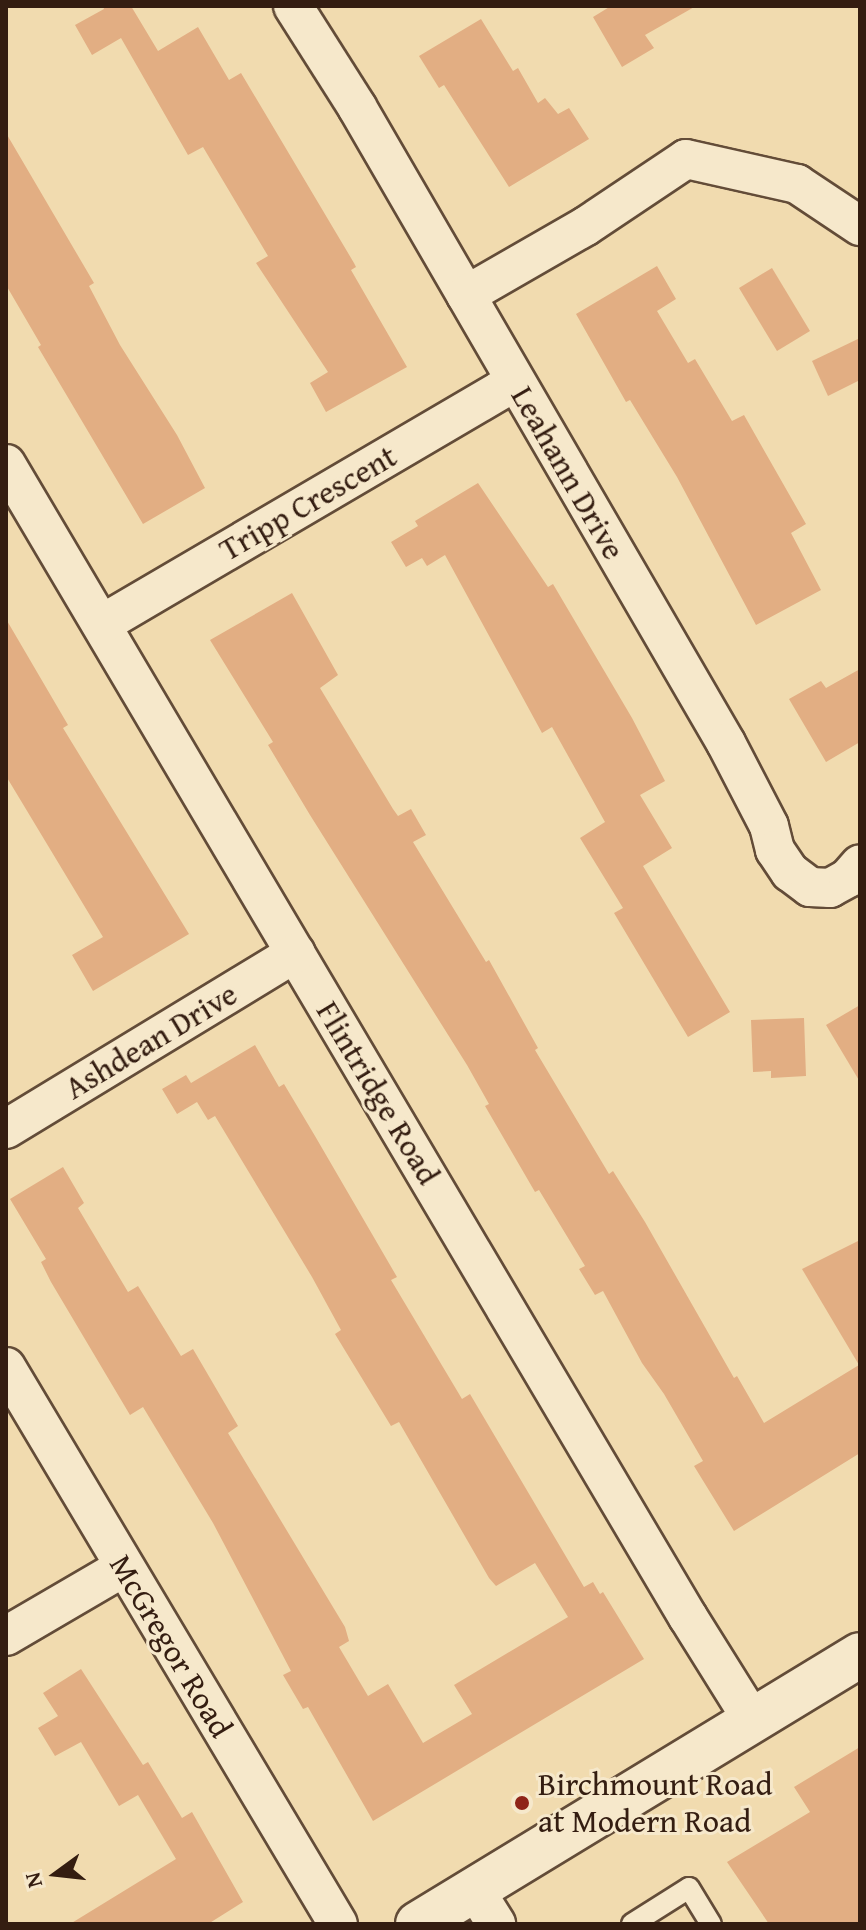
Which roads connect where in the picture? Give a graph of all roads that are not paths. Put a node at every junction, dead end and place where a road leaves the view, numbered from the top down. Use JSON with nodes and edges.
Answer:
{"nodes":[{"id":1,"x":293,"y":6,"type":"edge"},
{"id":2,"x":860,"y":226,"type":"edge"},
{"id":3,"x":466,"y":295,"type":"junction"},
{"id":4,"x":515,"y":382,"type":"junction"},
{"id":5,"x":6,"y":464,"type":"edge"},
{"id":6,"x":102,"y":624,"type":"junction"},
{"id":7,"x":860,"y":864,"type":"edge"},
{"id":8,"x":296,"y":953,"type":"junction"},
{"id":9,"x":6,"y":1129,"type":"edge"},
{"id":10,"x":6,"y":1367,"type":"edge"},
{"id":11,"x":124,"y":1567,"type":"junction"},
{"id":12,"x":6,"y":1636,"type":"edge"},
{"id":13,"x":860,"y":1655,"type":"edge"},
{"id":14,"x":753,"y":1721,"type":"junction"},
{"id":15,"x":485,"y":1907,"type":"edge"},
{"id":16,"x":338,"y":1924,"type":"edge"},
{"id":17,"x":418,"y":1924,"type":"edge"},
{"id":18,"x":632,"y":1924,"type":"edge"},
{"id":19,"x":711,"y":1924,"type":"edge"}],
"edges":[{"from":1,"to":3,"type":"street","name":"Leahann Drive"},
{"from":2,"to":3,"type":"street"},
{"from":3,"to":4,"type":"street","name":"Leahann Drive"},
{"from":4,"to":6,"type":"street","name":"Tripp Crescent"},
{"from":4,"to":7,"type":"street","name":"Leahann Drive"},
{"from":5,"to":6,"type":"street","name":"Flintridge Road"},
{"from":6,"to":8,"type":"street","name":"Flintridge Road"},
{"from":8,"to":9,"type":"street","name":"Ashdean Drive"},
{"from":8,"to":14,"type":"street","name":"Flintridge Road"},
{"from":10,"to":11,"type":"street","name":"McGregor Road"},
{"from":11,"to":12,"type":"street"},
{"from":11,"to":16,"type":"street","name":"McGregor Road"},
{"from":13,"to":14,"type":"main road"},
{"from":14,"to":15,"type":"main road"},
{"from":15,"to":17,"type":"main road"},
{"from":18,"to":19,"type":"lane"}]}
